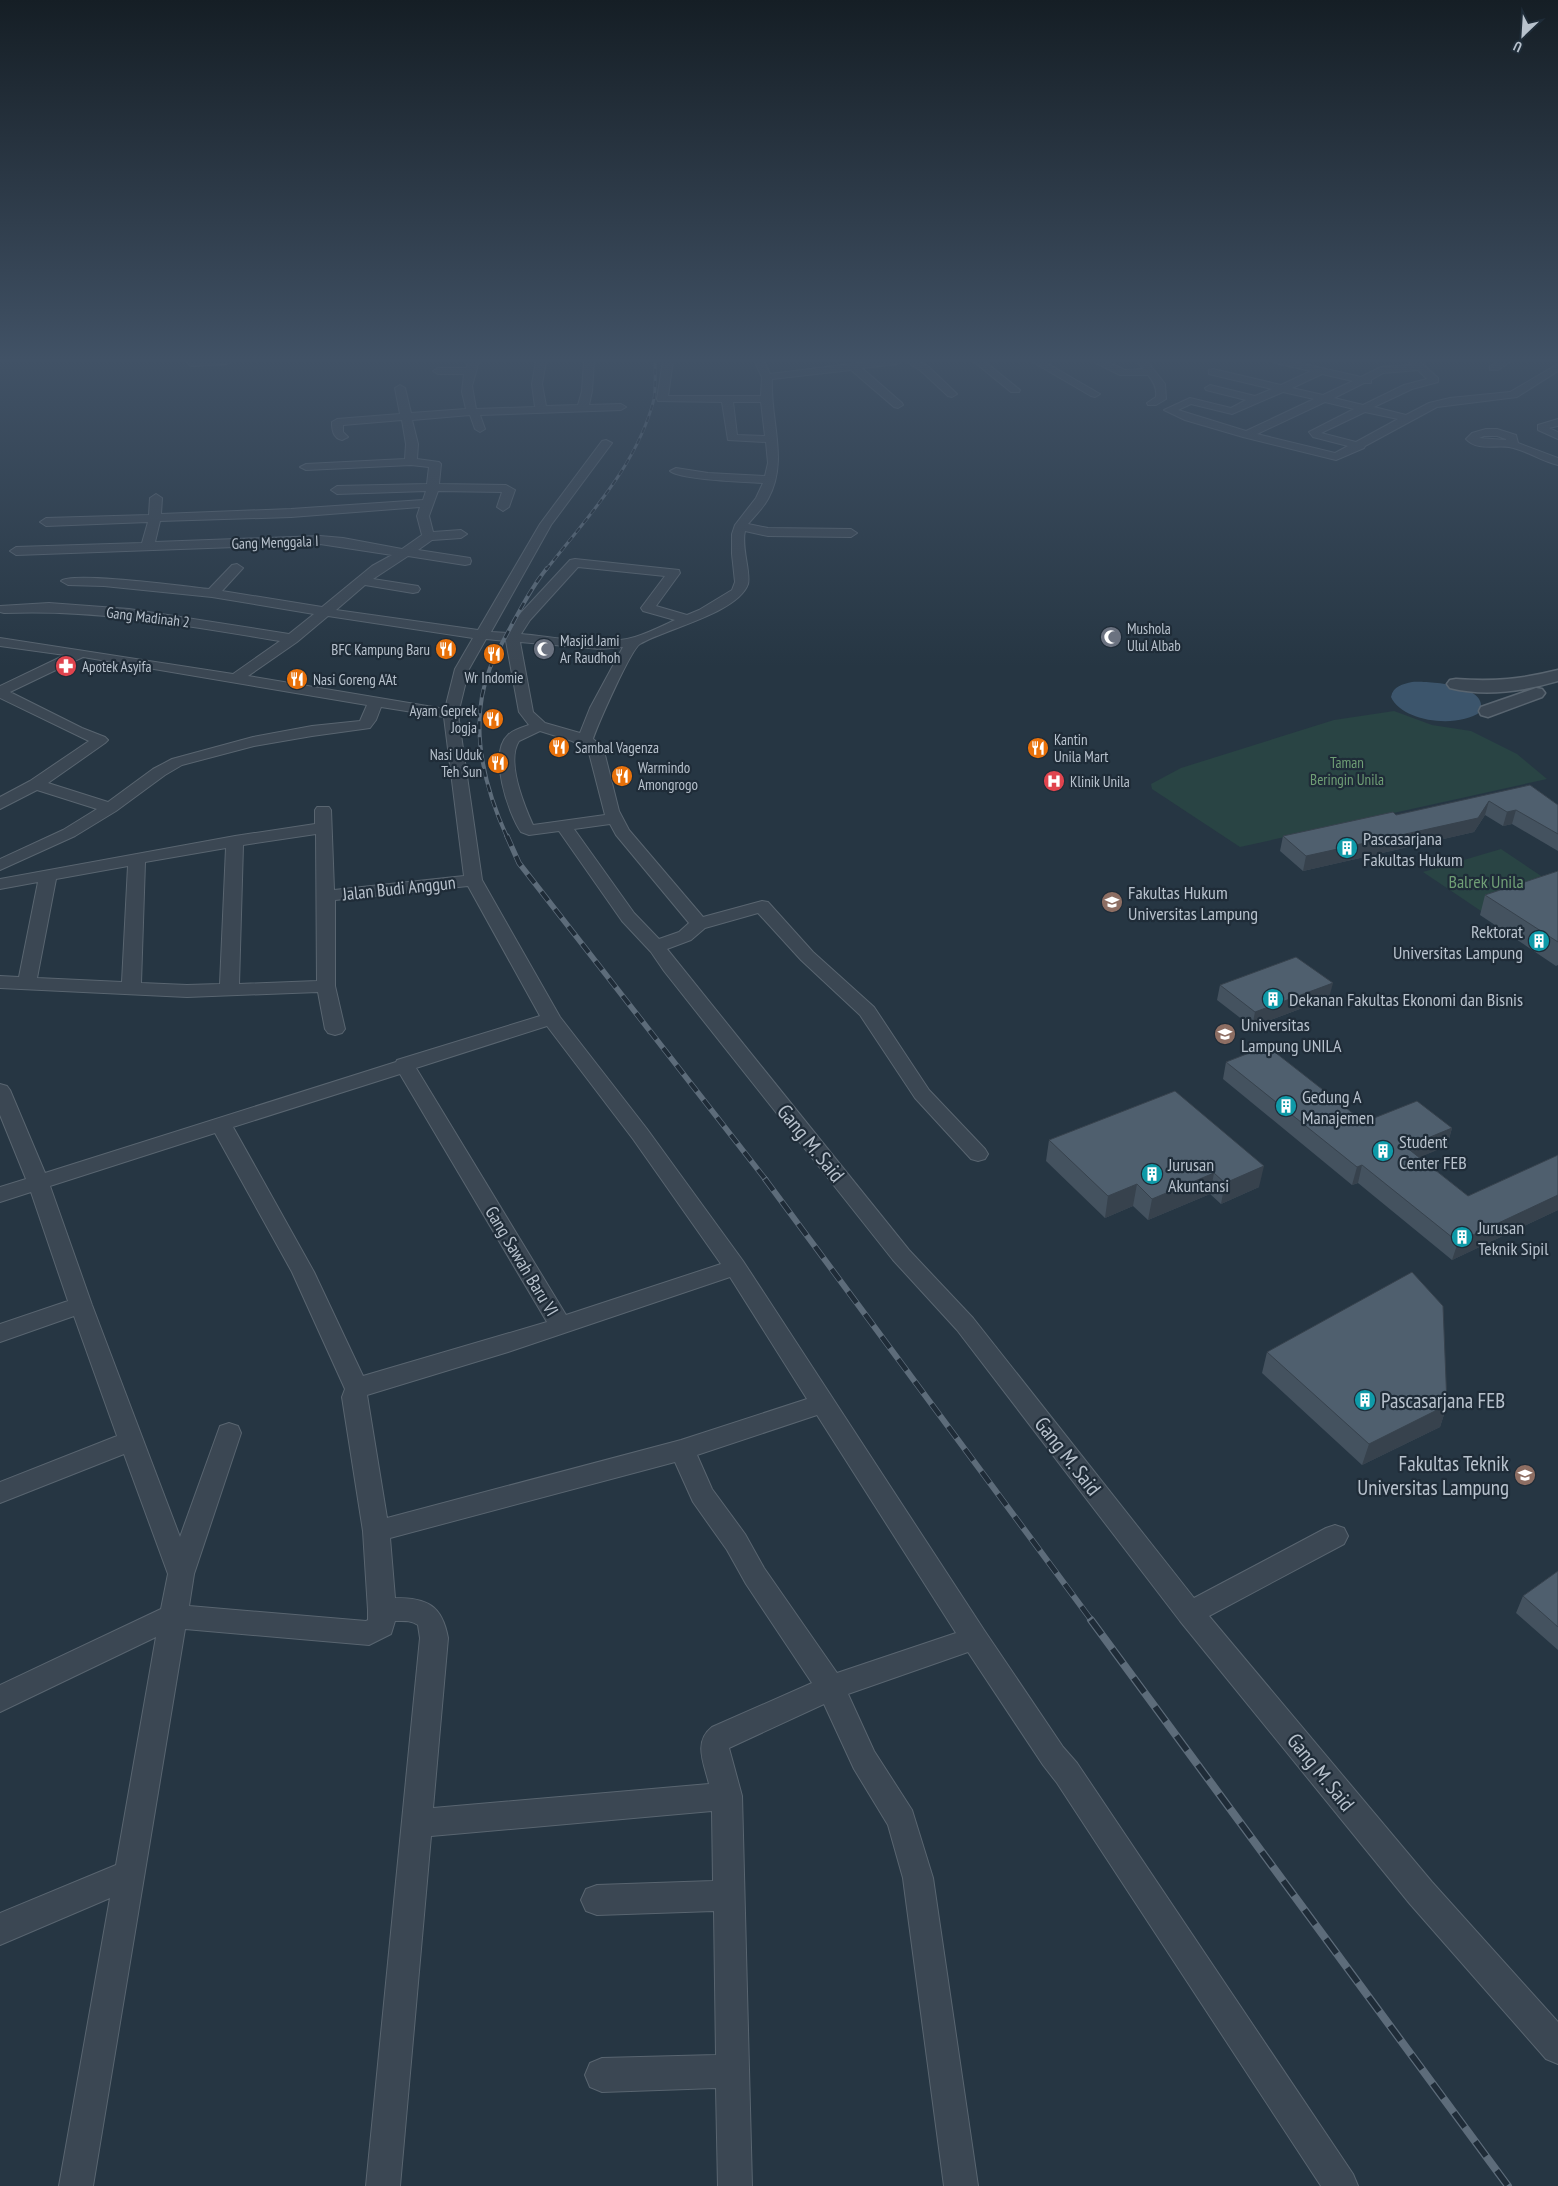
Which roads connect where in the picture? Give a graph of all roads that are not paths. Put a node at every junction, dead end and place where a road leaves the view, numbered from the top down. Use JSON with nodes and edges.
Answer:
{"nodes":[{"id":1,"x":390,"y":463,"type":"edge"},
{"id":2,"x":423,"y":463,"type":"edge"},
{"id":3,"x":592,"y":463,"type":"edge"},
{"id":4,"x":774,"y":463,"type":"edge"},
{"id":5,"x":306,"y":467,"type":"dead end"},
{"id":6,"x":676,"y":471,"type":"dead end"},
{"id":7,"x":517,"y":478,"type":"dead end"},
{"id":8,"x":770,"y":480,"type":"junction"},
{"id":9,"x":433,"y":487,"type":"junction"},
{"id":10,"x":337,"y":490,"type":"dead end"},
{"id":11,"x":509,"y":490,"type":"junction"},
{"id":12,"x":156,"y":498,"type":"dead end"},
{"id":13,"x":428,"y":503,"type":"junction"},
{"id":14,"x":503,"y":507,"type":"dead end"},
{"id":15,"x":155,"y":517,"type":"junction"},
{"id":16,"x":46,"y":522,"type":"dead end"},
{"id":17,"x":741,"y":525,"type":"junction"},
{"id":18,"x":851,"y":533,"type":"dead end"},
{"id":19,"x":461,"y":534,"type":"dead end"},
{"id":20,"x":428,"y":536,"type":"junction"},
{"id":21,"x":147,"y":546,"type":"junction"},
{"id":22,"x":16,"y":551,"type":"dead end"},
{"id":23,"x":404,"y":552,"type":"junction"},
{"id":24,"x":465,"y":561,"type":"dead end"},
{"id":25,"x":237,"y":568,"type":"dead end"},
{"id":26,"x":68,"y":581,"type":"dead end"},
{"id":27,"x":363,"y":581,"type":"junction"},
{"id":28,"x":414,"y":589,"type":"dead end"},
{"id":29,"x":212,"y":593,"type":"junction"},
{"id":30,"x":4,"y":609,"type":"dead end"},
{"id":31,"x":326,"y":612,"type":"junction"},
{"id":32,"x":688,"y":620,"type":"junction"},
{"id":33,"x":482,"y":635,"type":"junction"},
{"id":34,"x":292,"y":638,"type":"junction"},
{"id":35,"x":512,"y":638,"type":"junction"},
{"id":36,"x":634,"y":641,"type":"junction"},
{"id":37,"x":0,"y":642,"type":"edge"},
{"id":38,"x":81,"y":653,"type":"junction"},
{"id":39,"x":1558,"y":675,"type":"edge"},
{"id":40,"x":236,"y":678,"type":"junction"},
{"id":41,"x":1456,"y":684,"type":"dead end"},
{"id":42,"x":1558,"y":686,"type":"edge"},
{"id":43,"x":0,"y":691,"type":"edge"},
{"id":44,"x":375,"y":702,"type":"junction"},
{"id":45,"x":1488,"y":710,"type":"dead end"},
{"id":46,"x":451,"y":714,"type":"junction"},
{"id":47,"x":538,"y":727,"type":"junction"},
{"id":48,"x":585,"y":740,"type":"junction"},
{"id":49,"x":36,"y":784,"type":"junction"},
{"id":50,"x":0,"y":804,"type":"edge"},
{"id":51,"x":110,"y":808,"type":"junction"},
{"id":52,"x":323,"y":810,"type":"dead end"},
{"id":53,"x":616,"y":818,"type":"junction"},
{"id":54,"x":562,"y":825,"type":"junction"},
{"id":55,"x":324,"y":828,"type":"junction"},
{"id":56,"x":235,"y":841,"type":"junction"},
{"id":57,"x":137,"y":859,"type":"junction"},
{"id":58,"x":0,"y":865,"type":"edge"},
{"id":59,"x":48,"y":876,"type":"junction"},
{"id":60,"x":473,"y":880,"type":"junction"},
{"id":61,"x":0,"y":884,"type":"edge"},
{"id":62,"x":326,"y":896,"type":"junction"},
{"id":63,"x":699,"y":924,"type":"junction"},
{"id":64,"x":658,"y":949,"type":"junction"},
{"id":65,"x":0,"y":982,"type":"edge"},
{"id":66,"x":27,"y":984,"type":"junction"},
{"id":67,"x":326,"y":986,"type":"junction"},
{"id":68,"x":131,"y":989,"type":"junction"},
{"id":69,"x":229,"y":991,"type":"junction"},
{"id":70,"x":551,"y":1018,"type":"junction"},
{"id":71,"x":335,"y":1029,"type":"dead end"},
{"id":72,"x":404,"y":1064,"type":"junction"},
{"id":73,"x":0,"y":1090,"type":"edge"},
{"id":74,"x":221,"y":1124,"type":"junction"},
{"id":75,"x":978,"y":1154,"type":"dead end"},
{"id":76,"x":38,"y":1182,"type":"junction"},
{"id":77,"x":0,"y":1195,"type":"edge"},
{"id":78,"x":735,"y":1267,"type":"junction"},
{"id":79,"x":81,"y":1305,"type":"junction"},
{"id":80,"x":561,"y":1326,"type":"junction"},
{"id":81,"x":0,"y":1333,"type":"edge"},
{"id":82,"x":357,"y":1389,"type":"junction"},
{"id":83,"x":824,"y":1404,"type":"junction"},
{"id":84,"x":229,"y":1433,"type":"dead end"},
{"id":85,"x":132,"y":1440,"type":"junction"},
{"id":86,"x":682,"y":1450,"type":"junction"},
{"id":87,"x":0,"y":1493,"type":"edge"},
{"id":88,"x":376,"y":1531,"type":"junction"},
{"id":89,"x":1335,"y":1536,"type":"dead end"},
{"id":90,"x":181,"y":1574,"type":"junction"},
{"id":91,"x":382,"y":1610,"type":"junction"},
{"id":92,"x":1190,"y":1612,"type":"junction"},
{"id":93,"x":174,"y":1616,"type":"junction"},
{"id":94,"x":974,"y":1638,"type":"junction"},
{"id":95,"x":831,"y":1688,"type":"junction"},
{"id":96,"x":0,"y":1698,"type":"edge"},
{"id":97,"x":727,"y":1796,"type":"junction"},
{"id":98,"x":418,"y":1823,"type":"junction"},
{"id":99,"x":130,"y":1874,"type":"junction"},
{"id":100,"x":729,"y":1894,"type":"junction"},
{"id":101,"x":598,"y":1900,"type":"dead end"},
{"id":102,"x":0,"y":1929,"type":"edge"},
{"id":103,"x":1558,"y":2047,"type":"edge"},
{"id":104,"x":732,"y":2071,"type":"junction"},
{"id":105,"x":602,"y":2075,"type":"dead end"},
{"id":106,"x":76,"y":2186,"type":"edge"},
{"id":107,"x":383,"y":2186,"type":"edge"},
{"id":108,"x":734,"y":2186,"type":"edge"},
{"id":109,"x":960,"y":2186,"type":"edge"},
{"id":110,"x":1341,"y":2186,"type":"edge"}],
"edges":[{"from":1,"to":5,"type":"street"},
{"from":2,"to":9,"type":"street"},
{"from":3,"to":33,"type":"street"},
{"from":4,"to":8,"type":"street"},
{"from":6,"to":8,"type":"street"},
{"from":7,"to":11,"type":"street"},
{"from":8,"to":17,"type":"street"},
{"from":9,"to":10,"type":"street"},
{"from":9,"to":11,"type":"street"},
{"from":9,"to":13,"type":"street"},
{"from":11,"to":14,"type":"street"},
{"from":12,"to":15,"type":"street"},
{"from":13,"to":15,"type":"street"},
{"from":13,"to":20,"type":"street"},
{"from":15,"to":16,"type":"street"},
{"from":15,"to":21,"type":"street"},
{"from":17,"to":18,"type":"street"},
{"from":17,"to":32,"type":"street"},
{"from":19,"to":20,"type":"street"},
{"from":20,"to":23,"type":"street"},
{"from":21,"to":22,"type":"street","name":"Gang Menggala I"},
{"from":21,"to":23,"type":"street","name":"Gang Menggala I"},
{"from":23,"to":24,"type":"street","name":"Gang Menggala I"},
{"from":23,"to":27,"type":"street"},
{"from":25,"to":29,"type":"street"},
{"from":26,"to":29,"type":"street"},
{"from":27,"to":28,"type":"street"},
{"from":27,"to":31,"type":"street"},
{"from":29,"to":31,"type":"street"},
{"from":30,"to":34,"type":"street","name":"Gang Madinah 2"},
{"from":31,"to":33,"type":"street"},
{"from":31,"to":34,"type":"street"},
{"from":32,"to":35,"type":"street"},
{"from":32,"to":36,"type":"street"},
{"from":33,"to":35,"type":"street"},
{"from":33,"to":46,"type":"street"},
{"from":34,"to":40,"type":"street"},
{"from":35,"to":36,"type":"street"},
{"from":35,"to":47,"type":"street"},
{"from":36,"to":48,"type":"street"},
{"from":37,"to":38,"type":"street"},
{"from":38,"to":40,"type":"street"},
{"from":38,"to":43,"type":"street"},
{"from":39,"to":41,"type":"street"},
{"from":40,"to":44,"type":"street"},
{"from":42,"to":45,"type":"street"},
{"from":43,"to":49,"type":"street"},
{"from":44,"to":46,"type":"street"},
{"from":44,"to":51,"type":"street"},
{"from":46,"to":60,"type":"street"},
{"from":47,"to":48,"type":"street"},
{"from":47,"to":54,"type":"street"},
{"from":48,"to":53,"type":"street"},
{"from":49,"to":50,"type":"street"},
{"from":49,"to":51,"type":"street"},
{"from":51,"to":58,"type":"street"},
{"from":52,"to":55,"type":"street"},
{"from":53,"to":54,"type":"street"},
{"from":53,"to":63,"type":"street"},
{"from":54,"to":64,"type":"street","name":"Gang M. Said"},
{"from":55,"to":56,"type":"street"},
{"from":55,"to":62,"type":"street"},
{"from":56,"to":57,"type":"street"},
{"from":56,"to":69,"type":"street"},
{"from":57,"to":59,"type":"street"},
{"from":57,"to":68,"type":"street"},
{"from":59,"to":61,"type":"street"},
{"from":59,"to":66,"type":"street"},
{"from":60,"to":62,"type":"street","name":"Jalan Budi Anggun"},
{"from":60,"to":70,"type":"street"},
{"from":62,"to":67,"type":"street"},
{"from":63,"to":64,"type":"street"},
{"from":63,"to":75,"type":"street"},
{"from":64,"to":92,"type":"street","name":"Gang M. Said"},
{"from":65,"to":66,"type":"street"},
{"from":66,"to":68,"type":"street"},
{"from":67,"to":69,"type":"street"},
{"from":67,"to":71,"type":"street"},
{"from":68,"to":69,"type":"street"},
{"from":70,"to":72,"type":"street"},
{"from":70,"to":78,"type":"street"},
{"from":72,"to":74,"type":"street"},
{"from":72,"to":80,"type":"street","name":"Gang Sawah Baru VI"},
{"from":73,"to":76,"type":"street"},
{"from":74,"to":76,"type":"street"},
{"from":74,"to":82,"type":"street"},
{"from":76,"to":77,"type":"street"},
{"from":76,"to":79,"type":"street"},
{"from":78,"to":80,"type":"street","name":"Gang Sawah Baru VI"},
{"from":78,"to":83,"type":"street"},
{"from":79,"to":81,"type":"street"},
{"from":79,"to":85,"type":"street"},
{"from":80,"to":82,"type":"street"},
{"from":82,"to":88,"type":"street"},
{"from":83,"to":86,"type":"street"},
{"from":83,"to":94,"type":"street"},
{"from":84,"to":90,"type":"street"},
{"from":85,"to":87,"type":"street"},
{"from":85,"to":90,"type":"street"},
{"from":86,"to":88,"type":"street"},
{"from":86,"to":95,"type":"street"},
{"from":88,"to":91,"type":"street"},
{"from":89,"to":92,"type":"street"},
{"from":90,"to":93,"type":"street"},
{"from":91,"to":93,"type":"street"},
{"from":91,"to":98,"type":"street"},
{"from":92,"to":103,"type":"street","name":"Gang M. Said"},
{"from":93,"to":96,"type":"street"},
{"from":93,"to":99,"type":"street"},
{"from":94,"to":95,"type":"street"},
{"from":94,"to":110,"type":"street"},
{"from":95,"to":97,"type":"street"},
{"from":95,"to":109,"type":"street"},
{"from":97,"to":98,"type":"street"},
{"from":97,"to":100,"type":"street"},
{"from":98,"to":107,"type":"street"},
{"from":99,"to":102,"type":"street"},
{"from":99,"to":106,"type":"street"},
{"from":100,"to":101,"type":"street"},
{"from":100,"to":104,"type":"street"},
{"from":104,"to":105,"type":"street"},
{"from":104,"to":108,"type":"street"}]}
